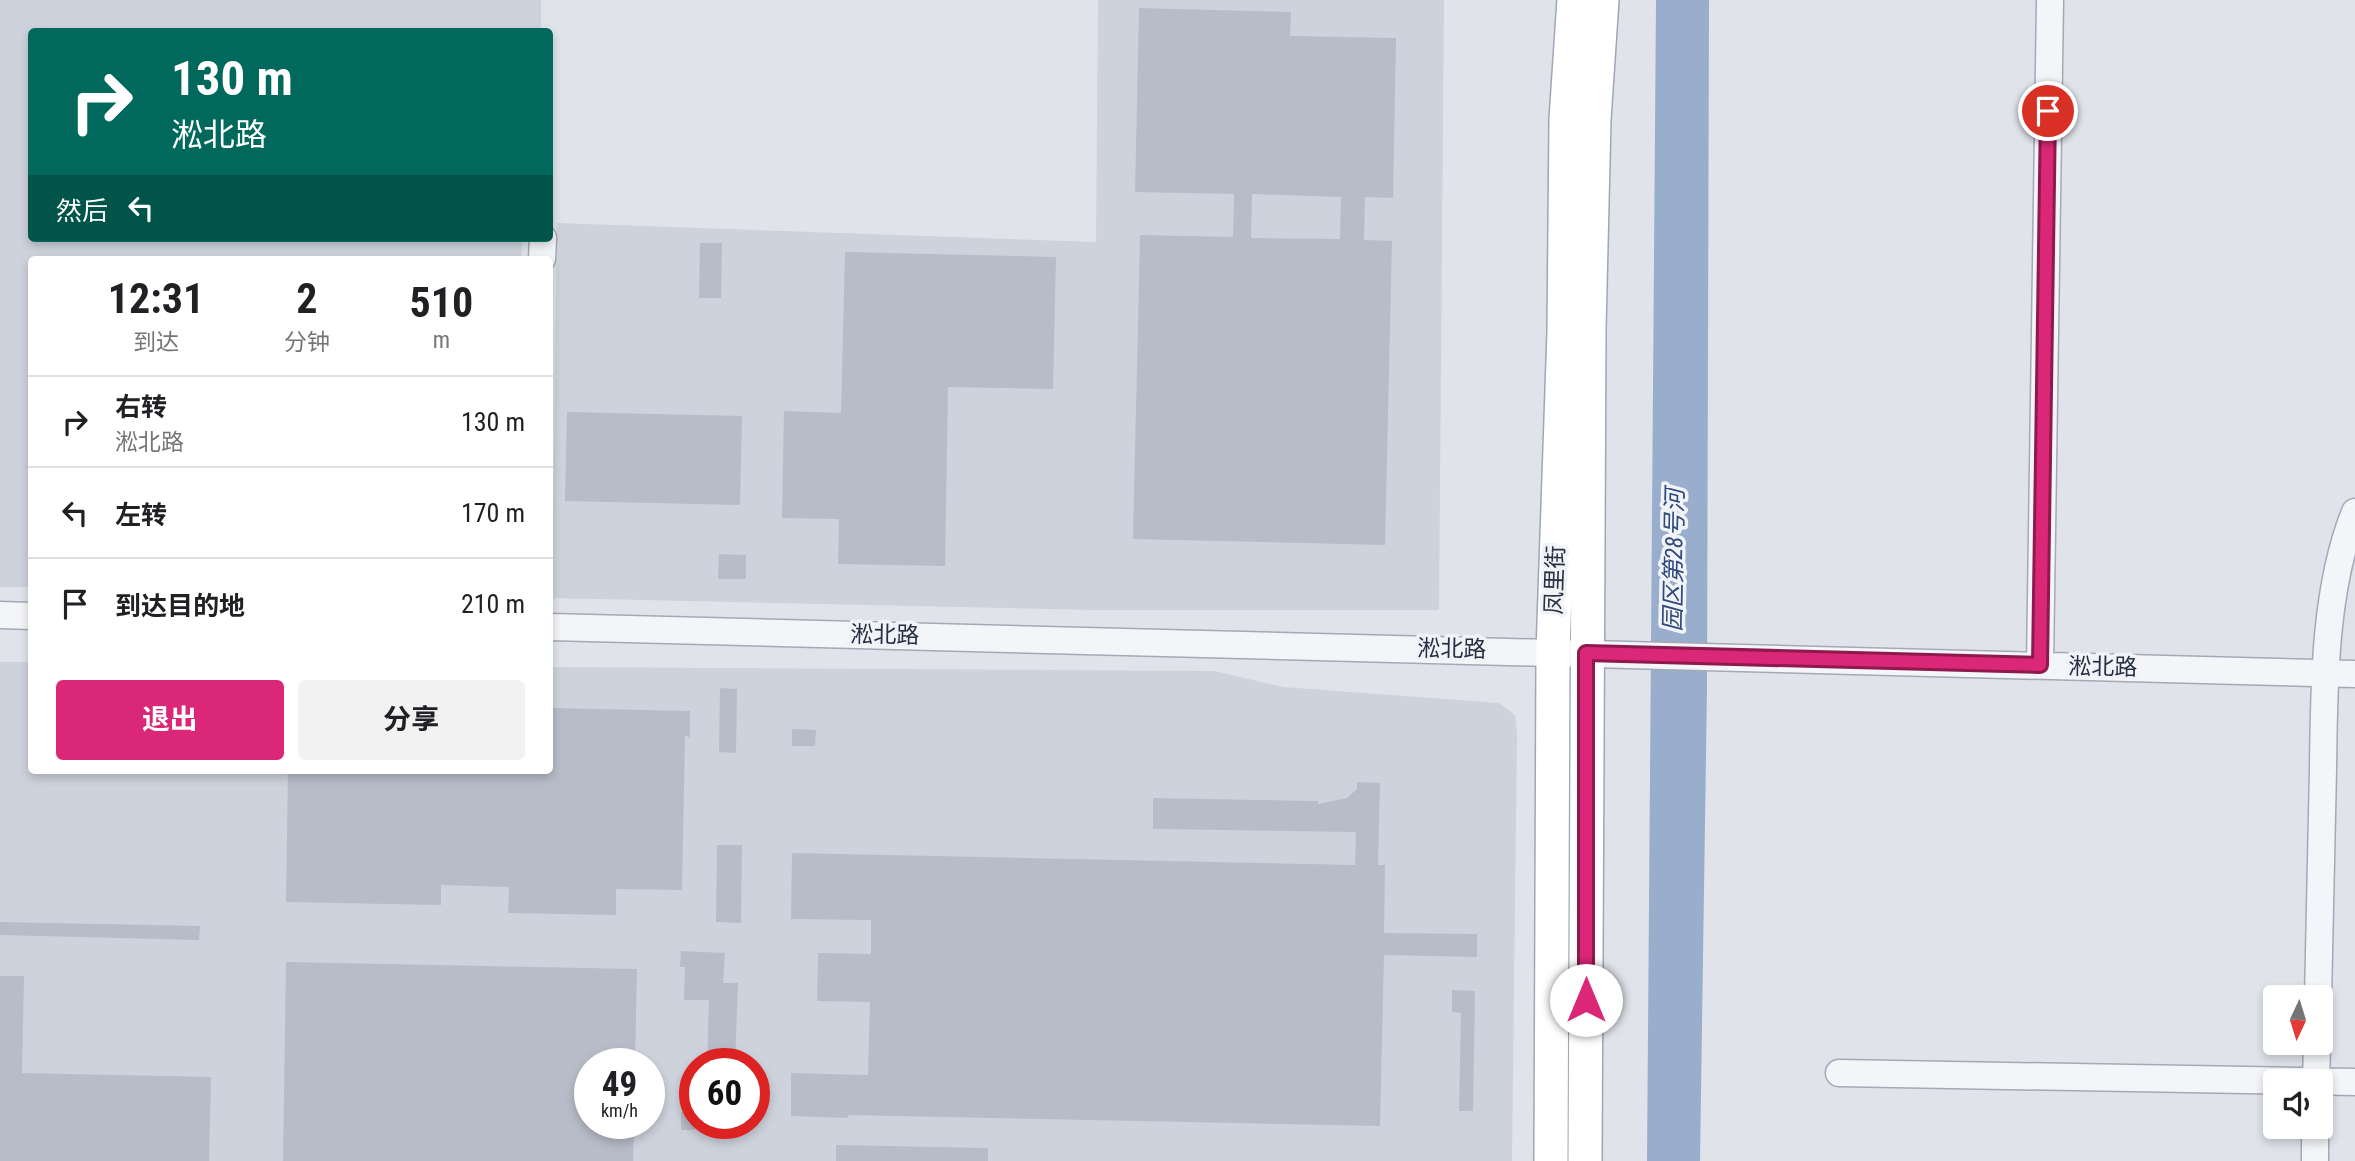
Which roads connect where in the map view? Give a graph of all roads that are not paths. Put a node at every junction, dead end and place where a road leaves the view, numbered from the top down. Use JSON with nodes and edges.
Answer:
{"nodes":[{"id":1,"x":1574,"y":0,"type":"edge"},
{"id":2,"x":1602,"y":0,"type":"edge"},
{"id":3,"x":2050,"y":0,"type":"edge"},
{"id":4,"x":2355,"y":512,"type":"edge"},
{"id":5,"x":0,"y":615,"type":"edge"},
{"id":6,"x":28,"y":616,"type":"edge"},
{"id":7,"x":553,"y":627,"type":"edge"},
{"id":8,"x":1553,"y":652,"type":"junction"},
{"id":9,"x":1586,"y":653,"type":"junction"},
{"id":10,"x":2040,"y":665,"type":"junction"},
{"id":11,"x":2325,"y":672,"type":"junction"},
{"id":12,"x":2355,"y":674,"type":"edge"},
{"id":13,"x":2318,"y":985,"type":"edge"},
{"id":14,"x":1839,"y":1073,"type":"dead end"},
{"id":15,"x":2263,"y":1080,"type":"edge"},
{"id":16,"x":2333,"y":1081,"type":"edge"},
{"id":17,"x":2355,"y":1082,"type":"edge"},
{"id":18,"x":2315,"y":1139,"type":"edge"},
{"id":19,"x":1551,"y":1161,"type":"edge"},
{"id":20,"x":1585,"y":1161,"type":"edge"},
{"id":21,"x":2315,"y":1161,"type":"edge"}],
"edges":[{"from":1,"to":8,"type":"main road","name":"凤里街"},
{"from":2,"to":9,"type":"main road","name":"凤里街"},
{"from":3,"to":10,"type":"street"},
{"from":4,"to":11,"type":"street"},
{"from":5,"to":6,"type":"street"},
{"from":7,"to":8,"type":"street","name":"淞北路"},
{"from":8,"to":9,"type":"street","name":"淞北路"},
{"from":8,"to":19,"type":"main road","name":"凤里街"},
{"from":9,"to":10,"type":"street","name":"淞北路"},
{"from":9,"to":20,"type":"main road","name":"凤里街"},
{"from":10,"to":11,"type":"street","name":"淞北路"},
{"from":11,"to":12,"type":"street","name":"淞北路"},
{"from":11,"to":13,"type":"street"},
{"from":14,"to":15,"type":"street"},
{"from":16,"to":17,"type":"street"},
{"from":18,"to":21,"type":"street"}]}
